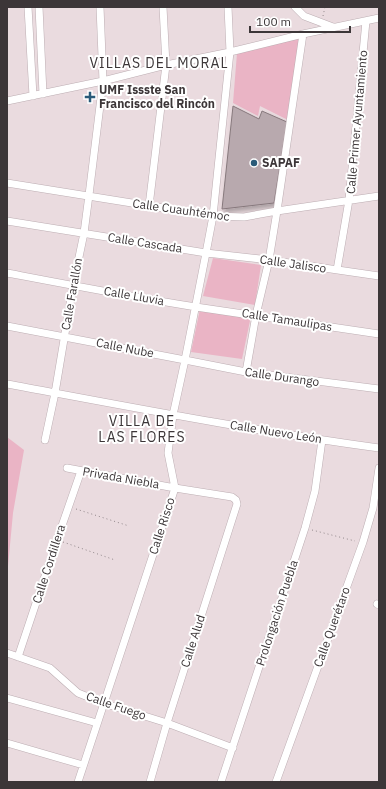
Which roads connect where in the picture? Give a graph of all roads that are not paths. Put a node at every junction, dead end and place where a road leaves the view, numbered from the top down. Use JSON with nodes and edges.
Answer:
{"nodes":[{"id":1,"x":28,"y":7,"type":"edge"},
{"id":2,"x":39,"y":7,"type":"edge"},
{"id":3,"x":100,"y":7,"type":"edge"},
{"id":4,"x":163,"y":7,"type":"edge"},
{"id":5,"x":228,"y":7,"type":"edge"},
{"id":6,"x":295,"y":7,"type":"edge"},
{"id":7,"x":379,"y":18,"type":"edge"},
{"id":8,"x":366,"y":21,"type":"junction"},
{"id":9,"x":334,"y":27,"type":"junction"},
{"id":10,"x":303,"y":34,"type":"junction"},
{"id":11,"x":230,"y":52,"type":"junction"},
{"id":12,"x":166,"y":65,"type":"junction"},
{"id":13,"x":103,"y":80,"type":"junction"},
{"id":14,"x":43,"y":94,"type":"junction"},
{"id":15,"x":33,"y":96,"type":"junction"},
{"id":16,"x":7,"y":101,"type":"edge"},
{"id":17,"x":7,"y":182,"type":"edge"},
{"id":18,"x":89,"y":195,"type":"junction"},
{"id":19,"x":379,"y":196,"type":"edge"},
{"id":20,"x":349,"y":200,"type":"junction"},
{"id":21,"x":149,"y":206,"type":"junction"},
{"id":22,"x":277,"y":211,"type":"junction"},
{"id":23,"x":213,"y":216,"type":"junction"},
{"id":24,"x":7,"y":221,"type":"edge"},
{"id":25,"x":84,"y":233,"type":"junction"},
{"id":26,"x":206,"y":253,"type":"junction"},
{"id":27,"x":269,"y":260,"type":"junction"},
{"id":28,"x":337,"y":270,"type":"junction"},
{"id":29,"x":7,"y":273,"type":"edge"},
{"id":30,"x":379,"y":276,"type":"edge"},
{"id":31,"x":73,"y":286,"type":"junction"},
{"id":32,"x":195,"y":307,"type":"junction"},
{"id":33,"x":256,"y":315,"type":"junction"},
{"id":34,"x":7,"y":326,"type":"edge"},
{"id":35,"x":379,"y":334,"type":"edge"},
{"id":36,"x":64,"y":336,"type":"junction"},
{"id":37,"x":185,"y":360,"type":"junction"},
{"id":38,"x":246,"y":372,"type":"junction"},
{"id":39,"x":7,"y":384,"type":"edge"},
{"id":40,"x":379,"y":389,"type":"edge"},
{"id":41,"x":55,"y":393,"type":"junction"},
{"id":42,"x":172,"y":415,"type":"junction"},
{"id":43,"x":45,"y":440,"type":"dead end"},
{"id":44,"x":322,"y":440,"type":"junction"},
{"id":45,"x":379,"y":448,"type":"edge"},
{"id":46,"x":67,"y":468,"type":"dead end"},
{"id":47,"x":379,"y":468,"type":"edge"},
{"id":48,"x":81,"y":471,"type":"junction"},
{"id":49,"x":175,"y":488,"type":"junction"},
{"id":50,"x":236,"y":500,"type":"joint"},
{"id":51,"x":7,"y":653,"type":"edge"},
{"id":52,"x":18,"y":657,"type":"junction"},
{"id":53,"x":7,"y":698,"type":"edge"},
{"id":54,"x":103,"y":703,"type":"junction"},
{"id":55,"x":97,"y":723,"type":"junction"},
{"id":56,"x":167,"y":723,"type":"junction"},
{"id":57,"x":7,"y":742,"type":"edge"},
{"id":58,"x":233,"y":748,"type":"junction"},
{"id":59,"x":83,"y":765,"type":"junction"},
{"id":60,"x":78,"y":782,"type":"edge"},
{"id":61,"x":150,"y":782,"type":"edge"},
{"id":62,"x":221,"y":782,"type":"edge"},
{"id":63,"x":276,"y":782,"type":"edge"}],
"edges":[{"from":1,"to":15,"type":"street"},
{"from":2,"to":14,"type":"street"},
{"from":3,"to":13,"type":"street","name":"Calle Farallón"},
{"from":4,"to":12,"type":"street"},
{"from":5,"to":11,"type":"street","name":"Calle Risco"},
{"from":6,"to":9,"type":"street"},
{"from":7,"to":8,"type":"street"},
{"from":8,"to":9,"type":"street"},
{"from":8,"to":20,"type":"street","name":"Calle Primer Ayuntamiento"},
{"from":9,"to":10,"type":"street"},
{"from":10,"to":11,"type":"street"},
{"from":10,"to":22,"type":"street"},
{"from":11,"to":12,"type":"street"},
{"from":11,"to":23,"type":"street","name":"Calle Risco"},
{"from":12,"to":13,"type":"street"},
{"from":12,"to":21,"type":"street"},
{"from":13,"to":14,"type":"street"},
{"from":13,"to":18,"type":"street","name":"Calle Farallón"},
{"from":14,"to":15,"type":"street"},
{"from":15,"to":16,"type":"street"},
{"from":17,"to":18,"type":"street","name":"Calle Cuauhtémoc"},
{"from":18,"to":21,"type":"street","name":"Calle Cuauhtémoc"},
{"from":18,"to":25,"type":"street","name":"Calle Farallón"},
{"from":19,"to":20,"type":"street","name":"Calle Cuauhtémoc"},
{"from":20,"to":22,"type":"street","name":"Calle Cuauhtémoc"},
{"from":20,"to":28,"type":"street","name":"Calle Primer Ayuntamiento"},
{"from":21,"to":23,"type":"street","name":"Calle Cuauhtémoc"},
{"from":22,"to":23,"type":"street","name":"Calle Cuauhtémoc"},
{"from":22,"to":27,"type":"street"},
{"from":23,"to":26,"type":"street","name":"Calle Risco"},
{"from":24,"to":25,"type":"street","name":"Calle Cascada"},
{"from":25,"to":26,"type":"street","name":"Calle Cascada"},
{"from":25,"to":31,"type":"street","name":"Calle Farallón"},
{"from":26,"to":27,"type":"street","name":"Calle Jalisco"},
{"from":26,"to":32,"type":"street","name":"Calle Risco"},
{"from":27,"to":28,"type":"street","name":"Calle Jalisco"},
{"from":27,"to":33,"type":"street"},
{"from":28,"to":30,"type":"street","name":"Calle Jalisco"},
{"from":29,"to":31,"type":"street","name":"Calle Lluvia"},
{"from":31,"to":32,"type":"street","name":"Calle Lluvia"},
{"from":31,"to":36,"type":"street","name":"Calle Farallón"},
{"from":32,"to":33,"type":"street","name":"Calle Tamaulipas"},
{"from":32,"to":37,"type":"street","name":"Calle Risco"},
{"from":33,"to":35,"type":"street","name":"Calle Tamaulipas"},
{"from":33,"to":38,"type":"street"},
{"from":34,"to":36,"type":"street","name":"Calle Nube"},
{"from":36,"to":37,"type":"street","name":"Calle Nube"},
{"from":36,"to":41,"type":"street","name":"Calle Farallón"},
{"from":37,"to":38,"type":"street","name":"Calle Durango"},
{"from":37,"to":42,"type":"street","name":"Calle Risco"},
{"from":38,"to":40,"type":"street","name":"Calle Durango"},
{"from":39,"to":41,"type":"street","name":"Calle Nuevo León"},
{"from":41,"to":42,"type":"street","name":"Calle Nuevo León"},
{"from":41,"to":43,"type":"street","name":"Calle Farallón"},
{"from":42,"to":44,"type":"street","name":"Calle Nuevo León"},
{"from":42,"to":49,"type":"street","name":"Calle Risco"},
{"from":44,"to":45,"type":"street","name":"Calle Nuevo León"},
{"from":44,"to":58,"type":"street","name":"Prolongación Puebla"},
{"from":46,"to":48,"type":"street","name":"Privada Niebla"},
{"from":47,"to":63,"type":"street","name":"Calle Querétaro"},
{"from":48,"to":49,"type":"street","name":"Privada Niebla"},
{"from":48,"to":52,"type":"street","name":"Calle Cordillera"},
{"from":49,"to":50,"type":"street","name":"Privada Niebla"},
{"from":49,"to":54,"type":"street","name":"Calle Risco"},
{"from":50,"to":56,"type":"street","name":"Calle Alud"},
{"from":51,"to":52,"type":"street","name":"Calle Fuego"},
{"from":52,"to":54,"type":"street","name":"Calle Fuego"},
{"from":53,"to":55,"type":"street"},
{"from":54,"to":55,"type":"street","name":"Calle Risco"},
{"from":54,"to":56,"type":"street","name":"Calle Fuego"},
{"from":55,"to":59,"type":"street","name":"Calle Risco"},
{"from":56,"to":58,"type":"street","name":"Calle Fuego"},
{"from":56,"to":61,"type":"street","name":"Calle Alud"},
{"from":57,"to":59,"type":"street"},
{"from":58,"to":62,"type":"street","name":"Prolongación Puebla"},
{"from":59,"to":60,"type":"street","name":"Calle Risco"}]}
